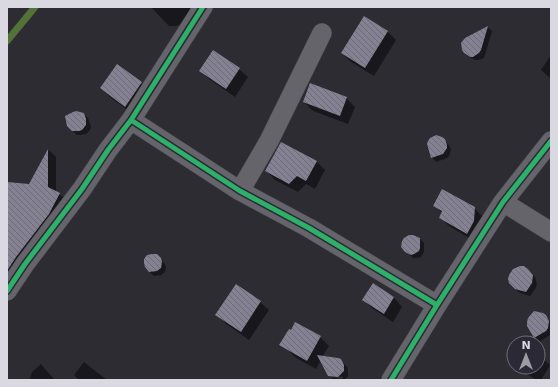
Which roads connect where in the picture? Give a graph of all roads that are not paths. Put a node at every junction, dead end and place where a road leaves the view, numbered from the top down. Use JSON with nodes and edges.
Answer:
{"nodes":[{"id":1,"x":203,"y":7,"type":"edge"},
{"id":2,"x":322,"y":33,"type":"dead end"},
{"id":3,"x":131,"y":120,"type":"junction"},
{"id":4,"x":551,"y":141,"type":"edge"},
{"id":5,"x":240,"y":191,"type":"junction"},
{"id":6,"x":503,"y":202,"type":"junction"},
{"id":7,"x":551,"y":232,"type":"edge"},
{"id":8,"x":7,"y":291,"type":"edge"},
{"id":9,"x":437,"y":305,"type":"junction"},
{"id":10,"x":391,"y":380,"type":"edge"}],
"edges":[{"from":1,"to":3,"type":"street"},
{"from":2,"to":5,"type":"street"},
{"from":3,"to":5,"type":"street"},
{"from":3,"to":8,"type":"street"},
{"from":4,"to":6,"type":"street"},
{"from":5,"to":9,"type":"street"},
{"from":6,"to":7,"type":"street"},
{"from":6,"to":9,"type":"street"},
{"from":9,"to":10,"type":"street"}]}
